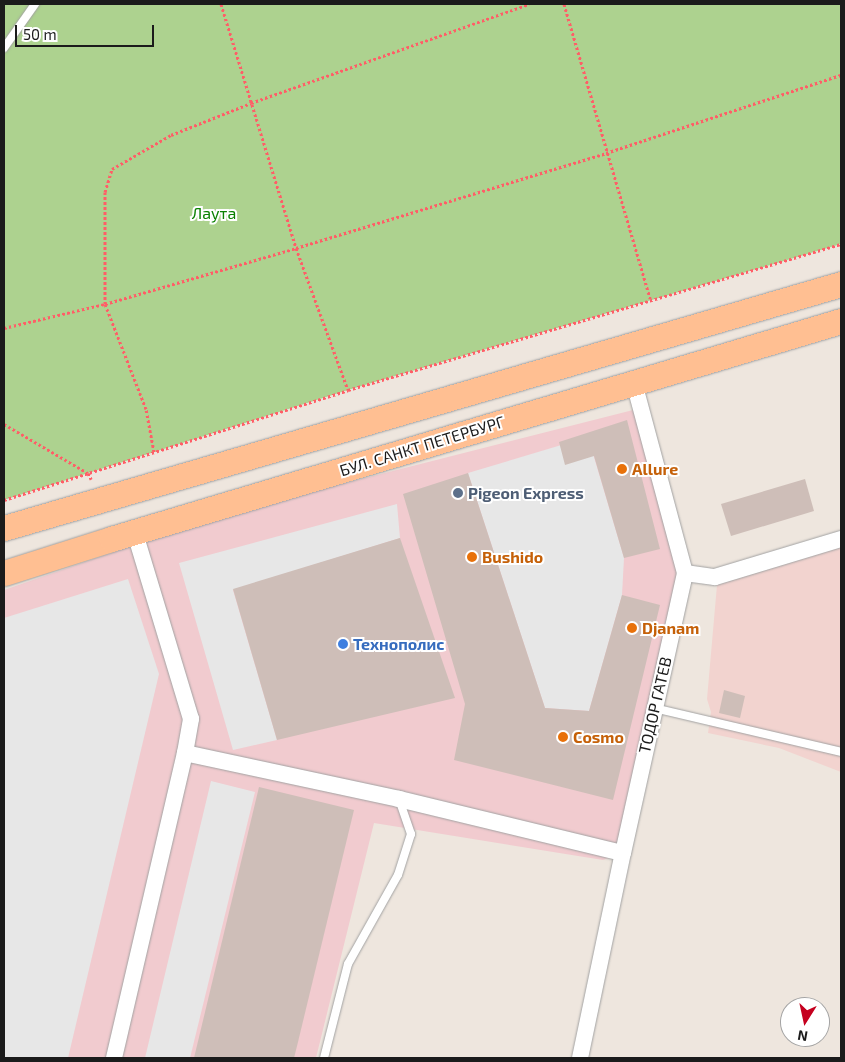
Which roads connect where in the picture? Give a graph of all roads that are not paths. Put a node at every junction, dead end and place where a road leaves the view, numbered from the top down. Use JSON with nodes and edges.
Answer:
{"nodes":[{"id":1,"x":36,"y":4,"type":"edge"},
{"id":2,"x":4,"y":48,"type":"edge"},
{"id":3,"x":841,"y":284,"type":"edge"},
{"id":4,"x":841,"y":321,"type":"edge"},
{"id":5,"x":634,"y":383,"type":"junction"},
{"id":6,"x":4,"y":528,"type":"edge"},
{"id":7,"x":134,"y":533,"type":"junction"},
{"id":8,"x":841,"y":539,"type":"edge"},
{"id":9,"x":685,"y":573,"type":"junction"},
{"id":10,"x":4,"y":574,"type":"edge"},
{"id":11,"x":654,"y":708,"type":"junction"},
{"id":12,"x":841,"y":752,"type":"edge"},
{"id":13,"x":185,"y":753,"type":"junction"},
{"id":14,"x":399,"y":799,"type":"junction"},
{"id":15,"x":622,"y":853,"type":"junction"},
{"id":16,"x":114,"y":1058,"type":"edge"},
{"id":17,"x":324,"y":1058,"type":"edge"},
{"id":18,"x":580,"y":1058,"type":"edge"}],
"edges":[{"from":1,"to":2,"type":"lane"},
{"from":3,"to":6,"type":"main road"},
{"from":4,"to":5,"type":"main road","name":"БУЛ. САНКТ ПЕТЕРБУРГ"},
{"from":5,"to":7,"type":"main road","name":"БУЛ. САНКТ ПЕТЕРБУРГ"},
{"from":5,"to":9,"type":"street","name":"ТОДОР ГАТЕВ"},
{"from":7,"to":10,"type":"main road","name":"БУЛ. САНКТ ПЕТЕРБУРГ"},
{"from":7,"to":13,"type":"street"},
{"from":8,"to":9,"type":"street"},
{"from":9,"to":11,"type":"street","name":"ТОДОР ГАТЕВ"},
{"from":11,"to":12,"type":"lane"},
{"from":11,"to":15,"type":"street","name":"ТОДОР ГАТЕВ"},
{"from":13,"to":14,"type":"street"},
{"from":13,"to":16,"type":"street"},
{"from":14,"to":15,"type":"street"},
{"from":14,"to":17,"type":"lane"},
{"from":15,"to":18,"type":"street","name":"ТОДОР ГАТЕВ"}]}
